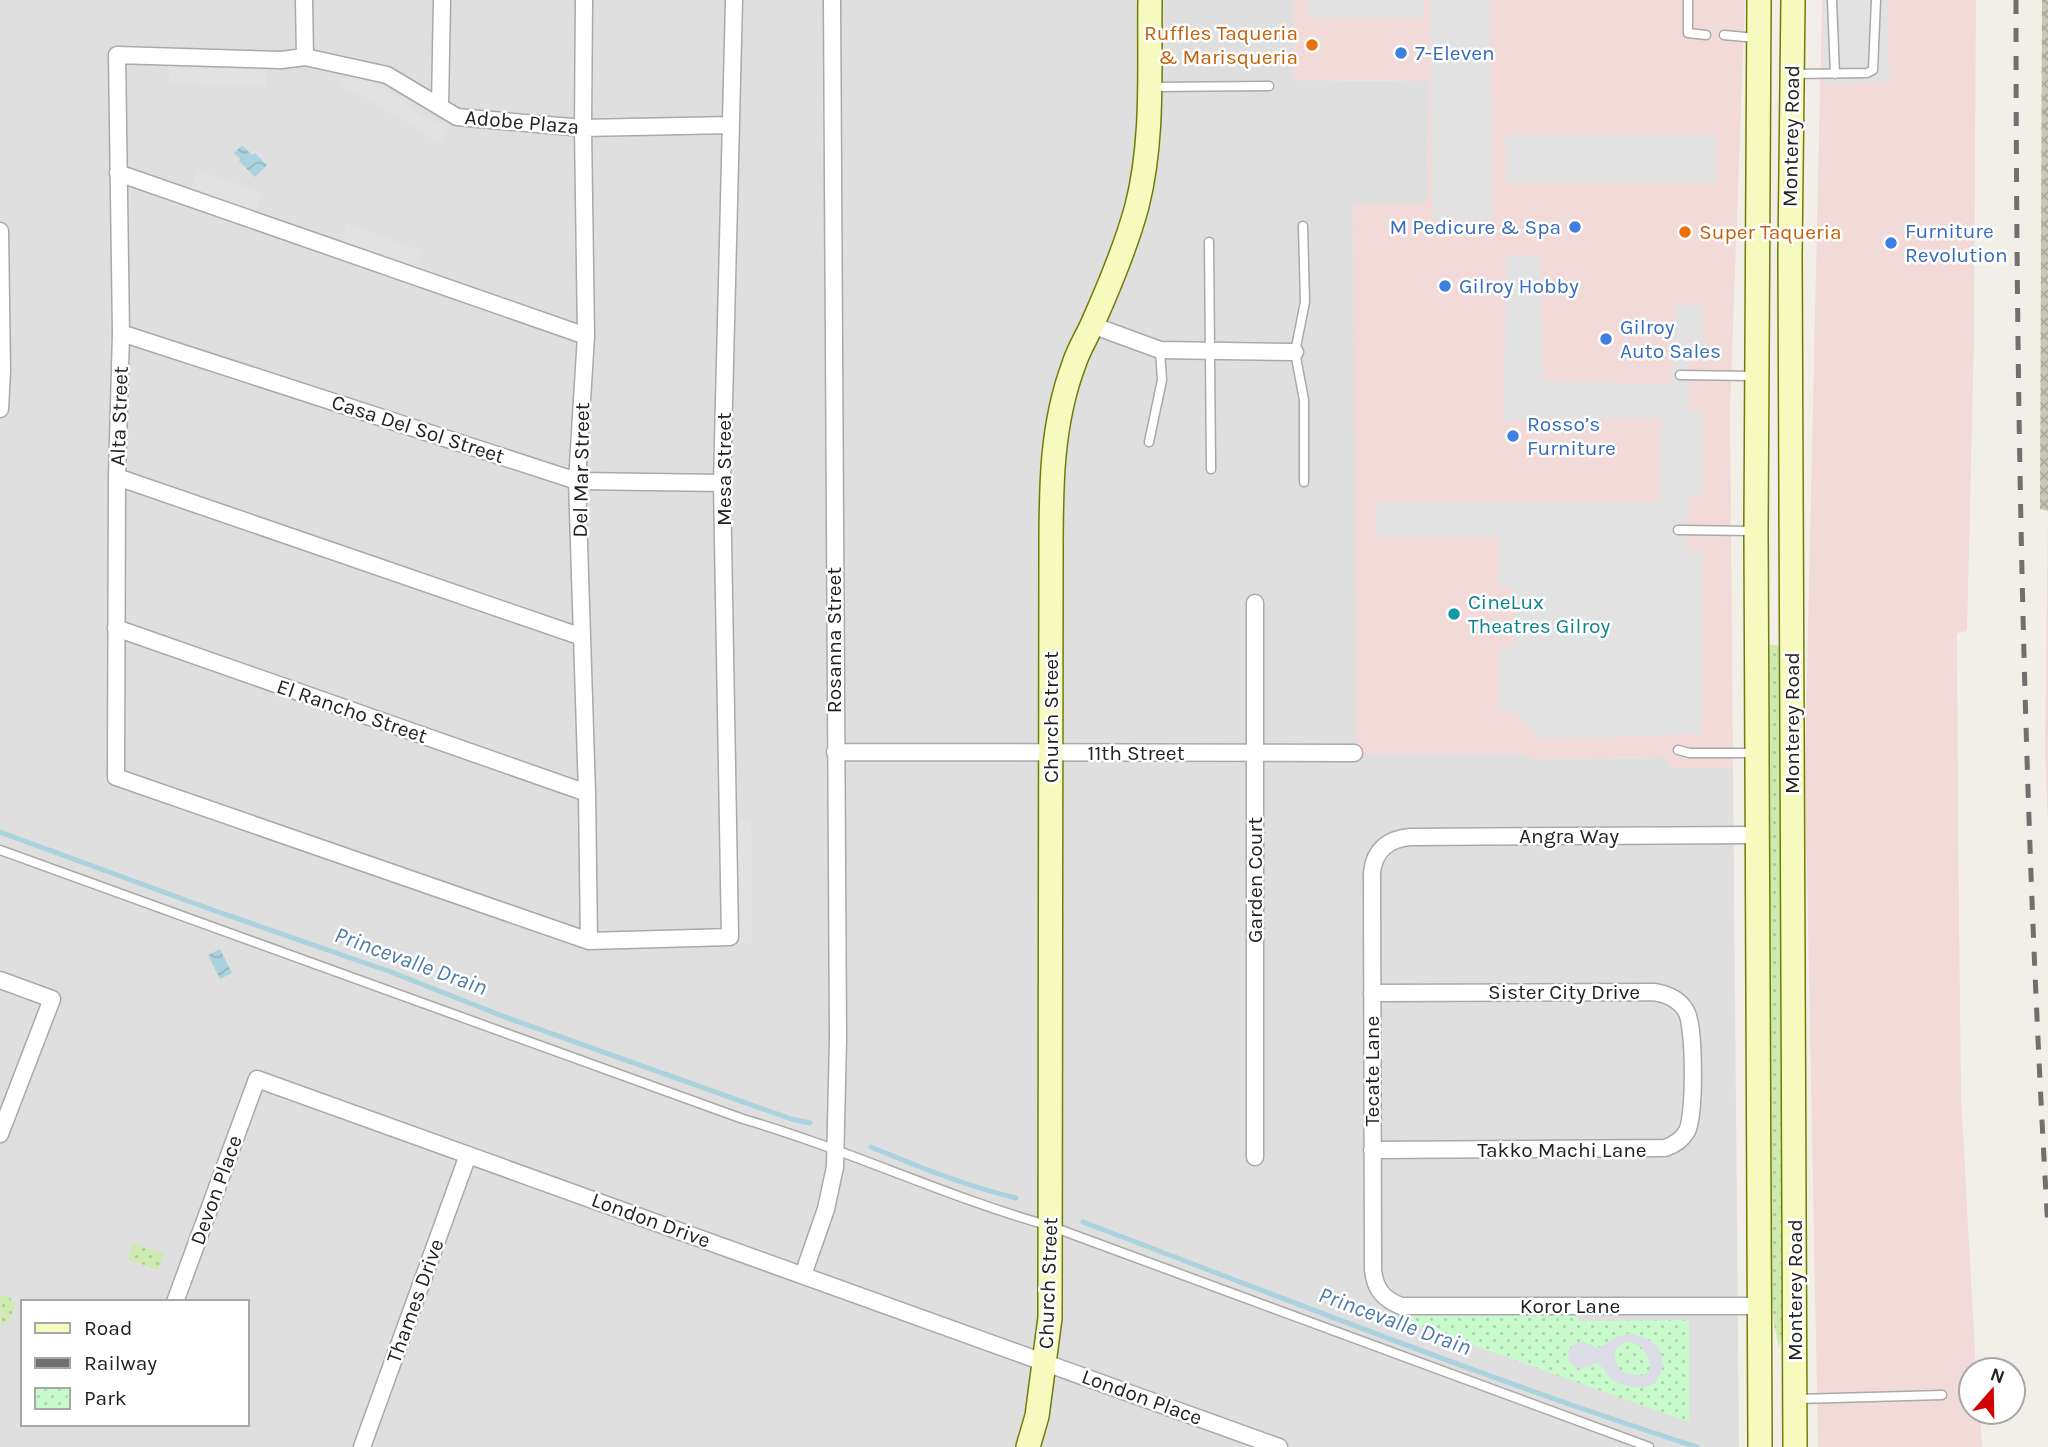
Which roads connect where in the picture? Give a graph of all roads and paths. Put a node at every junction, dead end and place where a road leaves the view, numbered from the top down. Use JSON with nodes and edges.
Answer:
{"nodes":[{"id":1,"x":304,"y":0,"type":"edge"},
{"id":2,"x":442,"y":0,"type":"edge"},
{"id":3,"x":583,"y":0,"type":"edge"},
{"id":4,"x":734,"y":0,"type":"edge"},
{"id":5,"x":832,"y":0,"type":"edge"},
{"id":6,"x":1150,"y":0,"type":"edge"},
{"id":7,"x":1688,"y":0,"type":"edge"},
{"id":8,"x":1759,"y":0,"type":"edge"},
{"id":9,"x":1793,"y":0,"type":"edge"},
{"id":10,"x":1832,"y":0,"type":"edge"},
{"id":11,"x":1876,"y":0,"type":"edge"},
{"id":12,"x":1706,"y":35,"type":"dead end"},
{"id":13,"x":1724,"y":35,"type":"dead end"},
{"id":14,"x":1758,"y":38,"type":"junction"},
{"id":15,"x":117,"y":55,"type":"joint"},
{"id":16,"x":304,"y":57,"type":"junction"},
{"id":17,"x":1792,"y":74,"type":"junction"},
{"id":18,"x":1835,"y":74,"type":"junction"},
{"id":19,"x":1269,"y":86,"type":"dead end"},
{"id":20,"x":1149,"y":87,"type":"junction"},
{"id":21,"x":440,"y":107,"type":"junction"},
{"id":22,"x":731,"y":125,"type":"junction"},
{"id":23,"x":583,"y":128,"type":"junction"},
{"id":24,"x":118,"y":173,"type":"junction"},
{"id":25,"x":1303,"y":226,"type":"dead end"},
{"id":26,"x":0,"y":231,"type":"edge"},
{"id":27,"x":1209,"y":242,"type":"dead end"},
{"id":28,"x":1092,"y":325,"type":"junction"},
{"id":29,"x":121,"y":333,"type":"junction"},
{"id":30,"x":586,"y":336,"type":"junction"},
{"id":31,"x":1160,"y":350,"type":"junction"},
{"id":32,"x":1210,"y":351,"type":"junction"},
{"id":33,"x":1295,"y":352,"type":"junction"},
{"id":34,"x":1,"y":371,"type":"edge"},
{"id":35,"x":1680,"y":376,"type":"dead end"},
{"id":36,"x":1758,"y":376,"type":"junction"},
{"id":37,"x":0,"y":409,"type":"edge"},
{"id":38,"x":1149,"y":442,"type":"dead end"},
{"id":39,"x":1211,"y":469,"type":"dead end"},
{"id":40,"x":117,"y":477,"type":"junction"},
{"id":41,"x":577,"y":481,"type":"junction"},
{"id":42,"x":1304,"y":482,"type":"dead end"},
{"id":43,"x":723,"y":483,"type":"junction"},
{"id":44,"x":1678,"y":530,"type":"dead end"},
{"id":45,"x":1756,"y":531,"type":"junction"},
{"id":46,"x":1255,"y":603,"type":"dead end"},
{"id":47,"x":116,"y":628,"type":"junction"},
{"id":48,"x":582,"y":637,"type":"junction"},
{"id":49,"x":1678,"y":750,"type":"dead end"},
{"id":50,"x":835,"y":752,"type":"junction"},
{"id":51,"x":1051,"y":752,"type":"junction"},
{"id":52,"x":1255,"y":753,"type":"junction"},
{"id":53,"x":1354,"y":753,"type":"dead end"},
{"id":54,"x":1757,"y":753,"type":"junction"},
{"id":55,"x":587,"y":793,"type":"junction"},
{"id":56,"x":1758,"y":835,"type":"junction"},
{"id":57,"x":1382,"y":847,"type":"joint"},
{"id":58,"x":0,"y":850,"type":"edge"},
{"id":59,"x":589,"y":941,"type":"junction"},
{"id":60,"x":0,"y":980,"type":"edge"},
{"id":61,"x":1372,"y":993,"type":"junction"},
{"id":62,"x":1692,"y":1074,"type":"joint"},
{"id":63,"x":257,"y":1079,"type":"joint"},
{"id":64,"x":0,"y":1134,"type":"edge"},
{"id":65,"x":836,"y":1150,"type":"junction"},
{"id":66,"x":1372,"y":1150,"type":"junction"},
{"id":67,"x":468,"y":1155,"type":"junction"},
{"id":68,"x":1255,"y":1157,"type":"dead end"},
{"id":69,"x":1050,"y":1226,"type":"junction"},
{"id":70,"x":803,"y":1275,"type":"junction"},
{"id":71,"x":1383,"y":1296,"type":"joint"},
{"id":72,"x":176,"y":1300,"type":"edge"},
{"id":73,"x":1759,"y":1306,"type":"junction"},
{"id":74,"x":1045,"y":1362,"type":"junction"},
{"id":75,"x":1942,"y":1395,"type":"dead end"},
{"id":76,"x":1795,"y":1399,"type":"junction"},
{"id":77,"x":362,"y":1447,"type":"edge"},
{"id":78,"x":1028,"y":1447,"type":"edge"},
{"id":79,"x":1279,"y":1447,"type":"edge"},
{"id":80,"x":1648,"y":1447,"type":"edge"},
{"id":81,"x":1760,"y":1447,"type":"edge"},
{"id":82,"x":1795,"y":1447,"type":"edge"}],
"edges":[{"from":1,"to":16,"type":"street"},
{"from":2,"to":21,"type":"street"},
{"from":3,"to":23,"type":"street","name":"Del Mar Street"},
{"from":4,"to":22,"type":"street","name":"Mesa Street"},
{"from":5,"to":50,"type":"street","name":"Rosanna Street"},
{"from":6,"to":20,"type":"main road","name":"Church Street"},
{"from":7,"to":12,"type":"lane"},
{"from":8,"to":14,"type":"main road","name":"Monterey Road"},
{"from":9,"to":17,"type":"main road","name":"Monterey Road"},
{"from":10,"to":18,"type":"lane"},
{"from":11,"to":18,"type":"lane"},
{"from":13,"to":14,"type":"lane"},
{"from":14,"to":36,"type":"main road","name":"Monterey Road"},
{"from":15,"to":16,"type":"street","name":"Adobe Plaza"},
{"from":15,"to":24,"type":"street","name":"Alta Street"},
{"from":16,"to":21,"type":"street","name":"Adobe Plaza"},
{"from":17,"to":18,"type":"lane"},
{"from":17,"to":76,"type":"main road","name":"Monterey Road"},
{"from":19,"to":20,"type":"lane"},
{"from":20,"to":28,"type":"main road","name":"Church Street"},
{"from":21,"to":23,"type":"street","name":"Adobe Plaza"},
{"from":22,"to":23,"type":"street","name":"Adobe Plaza"},
{"from":22,"to":43,"type":"street","name":"Mesa Street"},
{"from":23,"to":30,"type":"street","name":"Del Mar Street"},
{"from":24,"to":29,"type":"street","name":"Alta Street"},
{"from":24,"to":30,"type":"street"},
{"from":25,"to":33,"type":"lane"},
{"from":26,"to":34,"type":"street"},
{"from":27,"to":32,"type":"lane"},
{"from":28,"to":31,"type":"street"},
{"from":28,"to":51,"type":"main road","name":"Church Street"},
{"from":29,"to":40,"type":"street","name":"Alta Street"},
{"from":29,"to":41,"type":"street","name":"Casa Del Sol Street"},
{"from":30,"to":41,"type":"street","name":"Del Mar Street"},
{"from":31,"to":32,"type":"street"},
{"from":31,"to":38,"type":"lane"},
{"from":32,"to":33,"type":"street"},
{"from":32,"to":39,"type":"lane"},
{"from":33,"to":42,"type":"lane"},
{"from":34,"to":37,"type":"street"},
{"from":35,"to":36,"type":"lane"},
{"from":36,"to":45,"type":"main road","name":"Monterey Road"},
{"from":40,"to":47,"type":"street","name":"Alta Street"},
{"from":40,"to":48,"type":"street"},
{"from":41,"to":43,"type":"street","name":"Casa Del Sol Street"},
{"from":41,"to":48,"type":"street","name":"Del Mar Street"},
{"from":43,"to":59,"type":"street","name":"Mesa Street"},
{"from":44,"to":45,"type":"lane"},
{"from":45,"to":54,"type":"main road","name":"Monterey Road"},
{"from":46,"to":52,"type":"street","name":"Garden Court"},
{"from":47,"to":55,"type":"street","name":"El Rancho Street"},
{"from":47,"to":59,"type":"street","name":"Alta Street"},
{"from":48,"to":55,"type":"street","name":"Del Mar Street"},
{"from":49,"to":54,"type":"lane"},
{"from":50,"to":51,"type":"street","name":"11th Street"},
{"from":50,"to":65,"type":"street","name":"Rosanna Street"},
{"from":51,"to":52,"type":"street","name":"11th Street"},
{"from":51,"to":69,"type":"main road","name":"Church Street"},
{"from":52,"to":53,"type":"street","name":"11th Street"},
{"from":52,"to":68,"type":"street","name":"Garden Court"},
{"from":54,"to":56,"type":"main road","name":"Monterey Road"},
{"from":55,"to":59,"type":"street","name":"Del Mar Street"},
{"from":56,"to":57,"type":"street","name":"Angra Way"},
{"from":56,"to":73,"type":"main road","name":"Monterey Road"},
{"from":57,"to":61,"type":"street","name":"Tecate Lane"},
{"from":58,"to":65,"type":"lane"},
{"from":60,"to":64,"type":"street"},
{"from":61,"to":62,"type":"street","name":"Sister City Drive"},
{"from":61,"to":66,"type":"street","name":"Tecate Lane"},
{"from":62,"to":66,"type":"street","name":"Takko Machi Lane"},
{"from":63,"to":67,"type":"street","name":"London Drive"},
{"from":63,"to":72,"type":"street","name":"Devon Place"},
{"from":65,"to":69,"type":"lane"},
{"from":65,"to":70,"type":"street","name":"Rosanna Street"},
{"from":66,"to":71,"type":"street","name":"Tecate Lane"},
{"from":67,"to":70,"type":"street","name":"London Drive"},
{"from":67,"to":77,"type":"street","name":"Thames Drive"},
{"from":69,"to":74,"type":"main road","name":"Church Street"},
{"from":69,"to":80,"type":"lane"},
{"from":70,"to":74,"type":"street","name":"London Drive"},
{"from":71,"to":73,"type":"street","name":"Koror Lane"},
{"from":73,"to":81,"type":"main road","name":"Monterey Road"},
{"from":74,"to":78,"type":"main road","name":"Church Street"},
{"from":74,"to":79,"type":"street","name":"London Place"},
{"from":75,"to":76,"type":"lane"},
{"from":76,"to":82,"type":"main road","name":"Monterey Road"}]}
